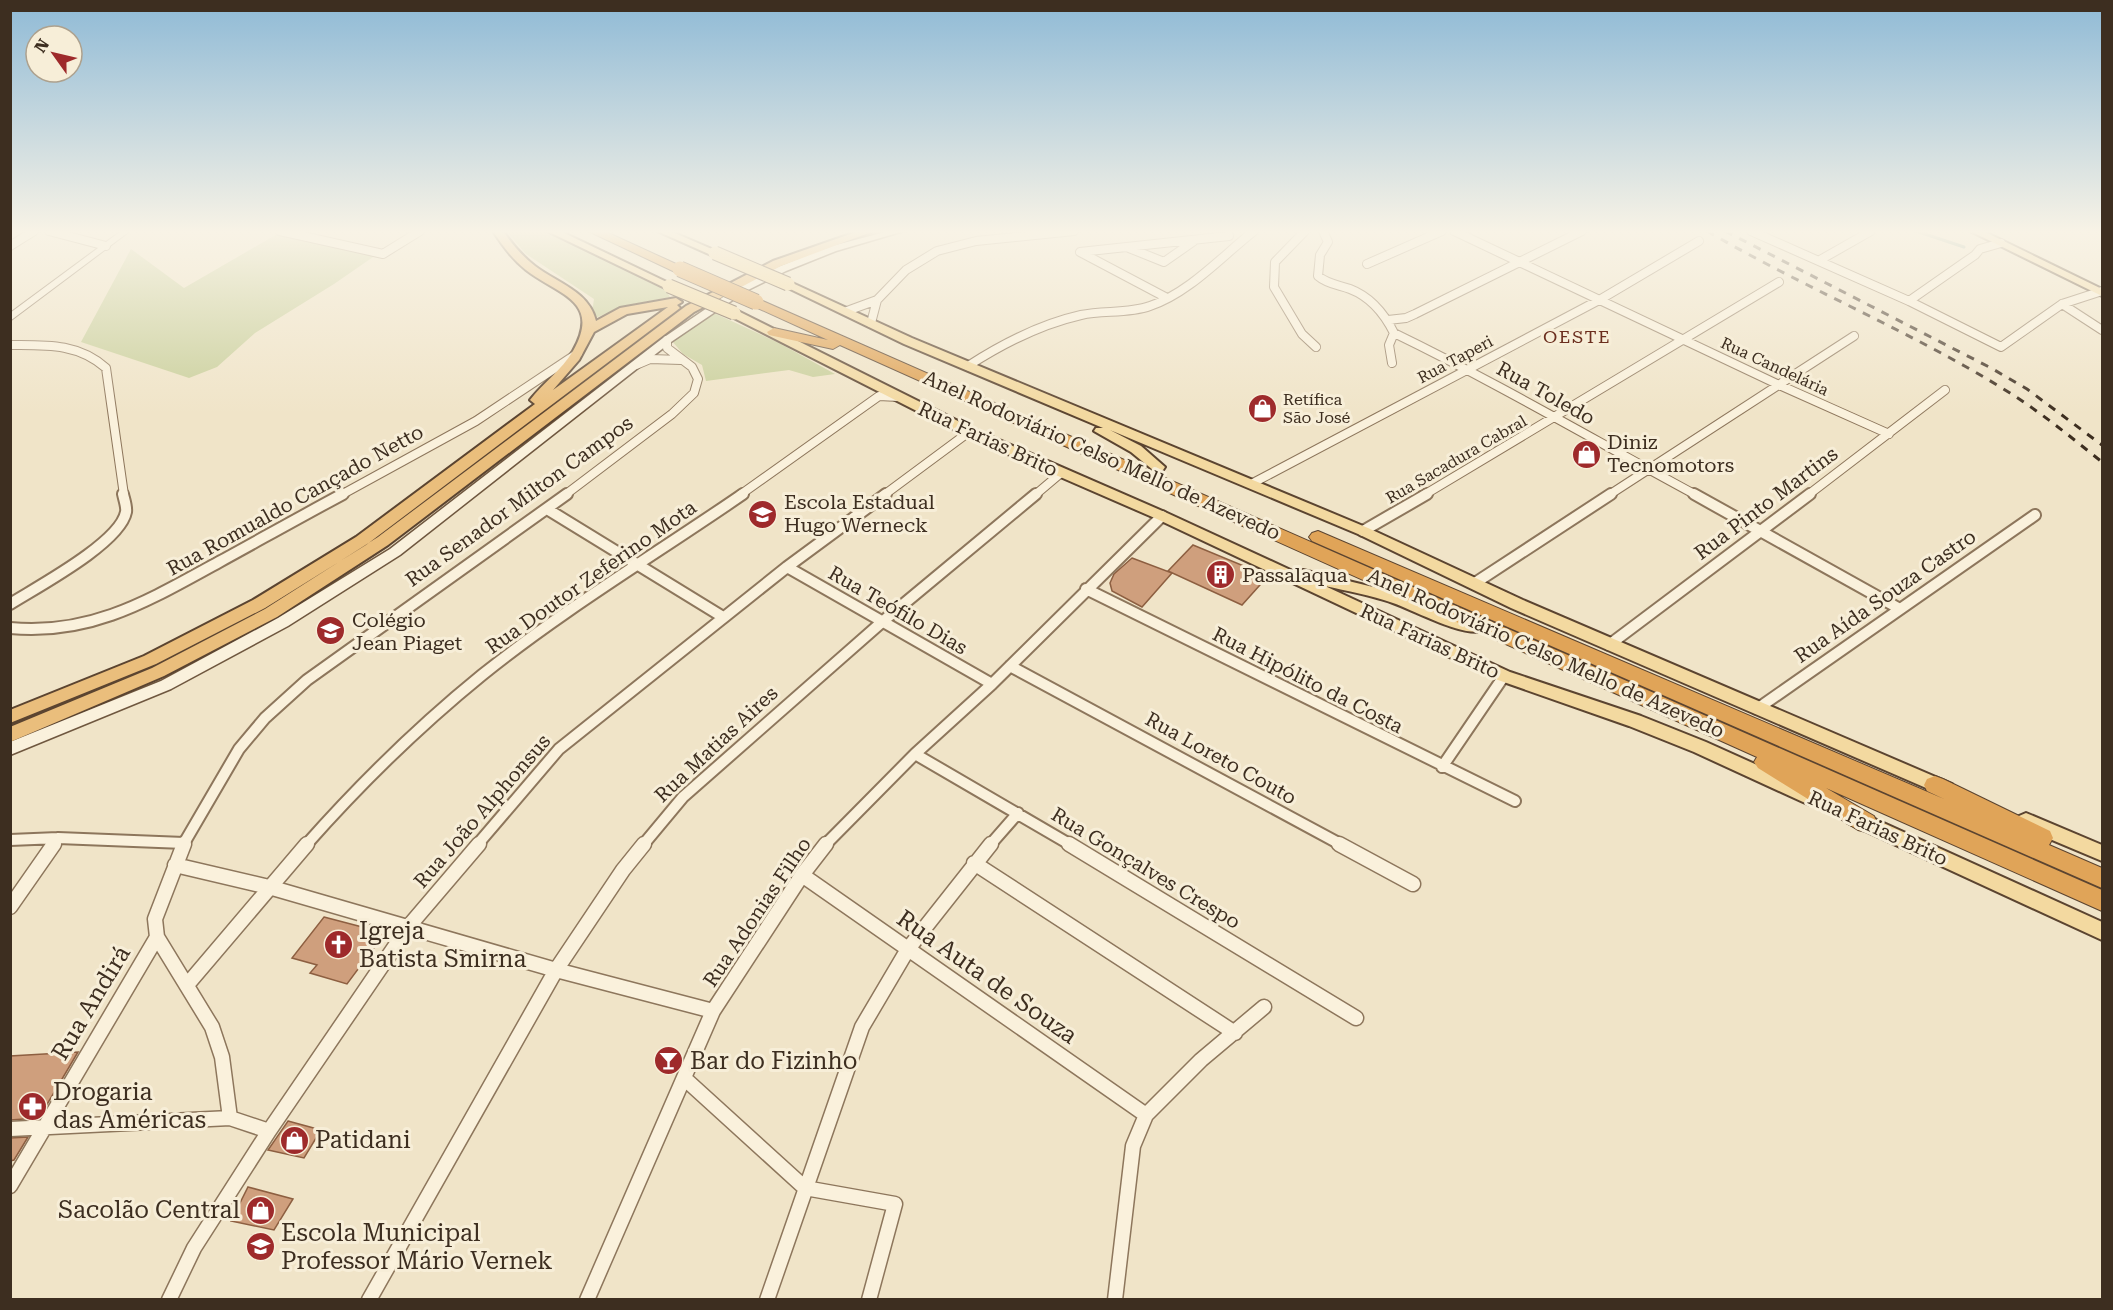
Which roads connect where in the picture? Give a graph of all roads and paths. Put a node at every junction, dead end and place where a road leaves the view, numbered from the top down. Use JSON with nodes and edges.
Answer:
{"nodes":[{"id":1,"x":44,"y":292,"type":"edge"},
{"id":2,"x":569,"y":292,"type":"edge"},
{"id":3,"x":684,"y":292,"type":"edge"},
{"id":4,"x":698,"y":292,"type":"edge"},
{"id":5,"x":717,"y":292,"type":"edge"},
{"id":6,"x":737,"y":292,"type":"edge"},
{"id":7,"x":746,"y":292,"type":"edge"},
{"id":8,"x":752,"y":292,"type":"edge"},
{"id":9,"x":806,"y":292,"type":"edge"},
{"id":10,"x":885,"y":292,"type":"edge"},
{"id":11,"x":1156,"y":292,"type":"edge"},
{"id":12,"x":1175,"y":292,"type":"edge"},
{"id":13,"x":1277,"y":292,"type":"edge"},
{"id":14,"x":1357,"y":292,"type":"edge"},
{"id":15,"x":1459,"y":292,"type":"edge"},
{"id":16,"x":1586,"y":292,"type":"edge"},
{"id":17,"x":1613,"y":292,"type":"edge"},
{"id":18,"x":1763,"y":292,"type":"edge"},
{"id":19,"x":1890,"y":292,"type":"edge"},
{"id":20,"x":1922,"y":292,"type":"edge"},
{"id":21,"x":2096,"y":292,"type":"edge"},
{"id":22,"x":763,"y":298,"type":"junction"},
{"id":23,"x":1167,"y":298,"type":"junction"},
{"id":24,"x":1601,"y":299,"type":"junction"},
{"id":25,"x":686,"y":300,"type":"junction"},
{"id":26,"x":877,"y":300,"type":"junction"},
{"id":27,"x":1909,"y":301,"type":"junction"},
{"id":28,"x":2062,"y":304,"type":"junction"},
{"id":29,"x":847,"y":311,"type":"junction"},
{"id":30,"x":10,"y":318,"type":"edge"},
{"id":31,"x":1388,"y":320,"type":"junction"},
{"id":32,"x":871,"y":323,"type":"junction"},
{"id":33,"x":590,"y":329,"type":"junction"},
{"id":34,"x":2103,"y":330,"type":"edge"},
{"id":35,"x":774,"y":332,"type":"junction"},
{"id":36,"x":1394,"y":333,"type":"junction"},
{"id":37,"x":1854,"y":336,"type":"dead end"},
{"id":38,"x":667,"y":340,"type":"junction"},
{"id":39,"x":1684,"y":341,"type":"junction"},
{"id":40,"x":10,"y":345,"type":"edge"},
{"id":41,"x":1316,"y":347,"type":"dead end"},
{"id":42,"x":578,"y":352,"type":"junction"},
{"id":43,"x":874,"y":353,"type":"junction"},
{"id":44,"x":681,"y":360,"type":"junction"},
{"id":45,"x":1392,"y":363,"type":"dead end"},
{"id":46,"x":636,"y":364,"type":"junction"},
{"id":47,"x":968,"y":366,"type":"junction"},
{"id":48,"x":1468,"y":369,"type":"junction"},
{"id":49,"x":1777,"y":384,"type":"junction"},
{"id":50,"x":1945,"y":390,"type":"dead end"},
{"id":51,"x":898,"y":397,"type":"junction"},
{"id":52,"x":1044,"y":398,"type":"junction"},
{"id":53,"x":1554,"y":419,"type":"junction"},
{"id":54,"x":514,"y":426,"type":"junction"},
{"id":55,"x":969,"y":432,"type":"junction"},
{"id":56,"x":1889,"y":434,"type":"junction"},
{"id":57,"x":1650,"y":470,"type":"junction"},
{"id":58,"x":1062,"y":473,"type":"junction"},
{"id":59,"x":1158,"y":476,"type":"junction"},
{"id":60,"x":1253,"y":483,"type":"junction"},
{"id":61,"x":547,"y":509,"type":"junction"},
{"id":62,"x":2035,"y":514,"type":"dead end"},
{"id":63,"x":1162,"y":516,"type":"junction"},
{"id":64,"x":1760,"y":529,"type":"junction"},
{"id":65,"x":1363,"y":531,"type":"junction"},
{"id":66,"x":1265,"y":564,"type":"junction"},
{"id":67,"x":639,"y":565,"type":"junction"},
{"id":68,"x":787,"y":567,"type":"junction"},
{"id":69,"x":1475,"y":584,"type":"junction"},
{"id":70,"x":1086,"y":589,"type":"junction"},
{"id":71,"x":10,"y":604,"type":"edge"},
{"id":72,"x":1900,"y":609,"type":"junction"},
{"id":73,"x":723,"y":617,"type":"junction"},
{"id":74,"x":882,"y":622,"type":"junction"},
{"id":75,"x":10,"y":628,"type":"edge"},
{"id":76,"x":1504,"y":634,"type":"junction"},
{"id":77,"x":1609,"y":645,"type":"junction"},
{"id":78,"x":1010,"y":666,"type":"junction"},
{"id":79,"x":1504,"y":676,"type":"junction"},
{"id":80,"x":992,"y":684,"type":"junction"},
{"id":81,"x":1757,"y":709,"type":"junction"},
{"id":82,"x":10,"y":717,"type":"edge"},
{"id":83,"x":1696,"y":720,"type":"junction"},
{"id":84,"x":10,"y":735,"type":"edge"},
{"id":85,"x":10,"y":749,"type":"edge"},
{"id":86,"x":915,"y":753,"type":"junction"},
{"id":87,"x":1442,"y":766,"type":"junction"},
{"id":88,"x":1935,"y":785,"type":"junction"},
{"id":89,"x":1515,"y":801,"type":"dead end"},
{"id":90,"x":1018,"y":813,"type":"junction"},
{"id":91,"x":1866,"y":823,"type":"junction"},
{"id":92,"x":58,"y":838,"type":"junction"},
{"id":93,"x":10,"y":840,"type":"edge"},
{"id":94,"x":184,"y":843,"type":"junction"},
{"id":95,"x":2103,"y":853,"type":"edge"},
{"id":96,"x":974,"y":863,"type":"junction"},
{"id":97,"x":175,"y":865,"type":"junction"},
{"id":98,"x":2103,"y":870,"type":"edge"},
{"id":99,"x":802,"y":875,"type":"junction"},
{"id":100,"x":2103,"y":878,"type":"edge"},
{"id":101,"x":1413,"y":884,"type":"dead end"},
{"id":102,"x":268,"y":887,"type":"junction"},
{"id":103,"x":2103,"y":901,"type":"edge"},
{"id":104,"x":10,"y":907,"type":"edge"},
{"id":105,"x":409,"y":926,"type":"junction"},
{"id":106,"x":2103,"y":931,"type":"edge"},
{"id":107,"x":157,"y":938,"type":"junction"},
{"id":108,"x":908,"y":949,"type":"junction"},
{"id":109,"x":556,"y":970,"type":"junction"},
{"id":110,"x":187,"y":985,"type":"junction"},
{"id":111,"x":1264,"y":1007,"type":"dead end"},
{"id":112,"x":713,"y":1011,"type":"junction"},
{"id":113,"x":1356,"y":1018,"type":"dead end"},
{"id":114,"x":1235,"y":1033,"type":"junction"},
{"id":115,"x":684,"y":1078,"type":"junction"},
{"id":116,"x":1146,"y":1115,"type":"junction"},
{"id":117,"x":230,"y":1118,"type":"junction"},
{"id":118,"x":43,"y":1127,"type":"junction"},
{"id":119,"x":10,"y":1129,"type":"edge"},
{"id":120,"x":269,"y":1131,"type":"junction"},
{"id":121,"x":10,"y":1186,"type":"edge"},
{"id":122,"x":805,"y":1188,"type":"junction"},
{"id":123,"x":169,"y":1299,"type":"edge"},
{"id":124,"x":369,"y":1299,"type":"edge"},
{"id":125,"x":587,"y":1299,"type":"edge"},
{"id":126,"x":767,"y":1299,"type":"edge"},
{"id":127,"x":869,"y":1299,"type":"edge"},
{"id":128,"x":1115,"y":1299,"type":"edge"}],
"edges":[{"from":1,"to":30,"type":"street"},
{"from":2,"to":33,"type":"highway"},
{"from":3,"to":35,"type":"main road","name":"Rua Farias Brito","bridge":true},
{"from":4,"to":25,"type":"highway"},
{"from":5,"to":84,"type":"highway"},
{"from":6,"to":38,"type":"main road"},
{"from":7,"to":22,"type":"highway","name":"Anel Rodoviário Celso Mello de Azevedo","bridge":true},
{"from":8,"to":22,"type":"highway","name":"Anel Rodoviário Celso Mello de Azevedo"},
{"from":9,"to":29,"type":"main road","name":"Anel Rodoviário Celso Mello de Azevedo","bridge":true},
{"from":10,"to":26,"type":"street"},
{"from":11,"to":23,"type":"street"},
{"from":12,"to":23,"type":"street"},
{"from":13,"to":41,"type":"street"},
{"from":14,"to":31,"type":"street"},
{"from":15,"to":31,"type":"street"},
{"from":16,"to":24,"type":"street","name":"Rua Candelária"},
{"from":17,"to":24,"type":"street","name":"Rua Taperi"},
{"from":18,"to":39,"type":"street","name":"Rua Sacadura Cabral"},
{"from":19,"to":27,"type":"street"},
{"from":20,"to":27,"type":"street"},
{"from":21,"to":28,"type":"street"},
{"from":22,"to":43,"type":"highway","name":"Anel Rodoviário Celso Mello de Azevedo"},
{"from":22,"to":59,"type":"highway","name":"Anel Rodoviário Celso Mello de Azevedo"},
{"from":23,"to":47,"type":"street"},
{"from":24,"to":39,"type":"street","name":"Rua Candelária"},
{"from":24,"to":48,"type":"street","name":"Rua Taperi"},
{"from":25,"to":33,"type":"highway"},
{"from":25,"to":54,"type":"highway"},
{"from":26,"to":29,"type":"street"},
{"from":26,"to":32,"type":"street"},
{"from":27,"to":28,"type":"street"},
{"from":28,"to":34,"type":"street"},
{"from":29,"to":32,"type":"main road","name":"Anel Rodoviário Celso Mello de Azevedo"},
{"from":31,"to":36,"type":"street"},
{"from":32,"to":47,"type":"main road","name":"Anel Rodoviário Celso Mello de Azevedo"},
{"from":33,"to":42,"type":"highway"},
{"from":35,"to":43,"type":"highway"},
{"from":35,"to":51,"type":"main road","name":"Rua Farias Brito"},
{"from":36,"to":45,"type":"street"},
{"from":36,"to":48,"type":"street","name":"Rua Toledo"},
{"from":37,"to":49,"type":"street"},
{"from":38,"to":44,"type":"street","name":"Rua Senador Milton Campos"},
{"from":38,"to":46,"type":"main road"},
{"from":39,"to":49,"type":"street","name":"Rua Candelária"},
{"from":39,"to":53,"type":"street","name":"Rua Sacadura Cabral"},
{"from":40,"to":71,"type":"street"},
{"from":42,"to":54,"type":"highway"},
{"from":42,"to":75,"type":"street","name":"Rua Romualdo Cançado Netto"},
{"from":43,"to":59,"type":"highway","name":"Anel Rodoviário Celso Mello de Azevedo"},
{"from":44,"to":46,"type":"street"},
{"from":44,"to":61,"type":"street","name":"Rua Senador Milton Campos"},
{"from":46,"to":85,"type":"main road"},
{"from":47,"to":52,"type":"main road","name":"Anel Rodoviário Celso Mello de Azevedo"},
{"from":48,"to":53,"type":"street","name":"Rua Toledo"},
{"from":48,"to":60,"type":"street","name":"Rua Taperi"},
{"from":49,"to":56,"type":"street","name":"Rua Candelária"},
{"from":49,"to":57,"type":"street"},
{"from":50,"to":56,"type":"street","name":"Rua Pinto Martins"},
{"from":51,"to":55,"type":"main road","name":"Rua Farias Brito"},
{"from":51,"to":67,"type":"street","name":"Rua Doutor Zeferino Mota"},
{"from":52,"to":59,"type":"main road"},
{"from":52,"to":60,"type":"main road","name":"Anel Rodoviário Celso Mello de Azevedo"},
{"from":53,"to":57,"type":"street","name":"Rua Toledo"},
{"from":53,"to":65,"type":"street","name":"Rua Sacadura Cabral"},
{"from":54,"to":82,"type":"highway"},
{"from":55,"to":58,"type":"main road","name":"Rua Farias Brito"},
{"from":55,"to":68,"type":"street","name":"Rua João Alphonsus"},
{"from":56,"to":64,"type":"street","name":"Rua Pinto Martins"},
{"from":57,"to":64,"type":"street","name":"Rua Toledo"},
{"from":57,"to":69,"type":"street"},
{"from":58,"to":63,"type":"main road","name":"Rua Farias Brito"},
{"from":58,"to":74,"type":"street","name":"Rua Matias Aires"},
{"from":59,"to":76,"type":"highway","name":"Anel Rodoviário Celso Mello de Azevedo"},
{"from":59,"to":100,"type":"highway","name":"Anel Rodoviário Celso Mello de Azevedo"},
{"from":60,"to":65,"type":"main road","name":"Anel Rodoviário Celso Mello de Azevedo"},
{"from":61,"to":67,"type":"street"},
{"from":61,"to":94,"type":"street","name":"Rua Senador Milton Campos"},
{"from":62,"to":72,"type":"street","name":"Rua Aída Souza Castro"},
{"from":63,"to":66,"type":"main road","name":"Rua Farias Brito"},
{"from":63,"to":70,"type":"street","name":"Rua Adonias Filho"},
{"from":64,"to":72,"type":"street","name":"Rua Toledo"},
{"from":64,"to":77,"type":"street","name":"Rua Pinto Martins"},
{"from":65,"to":69,"type":"main road","name":"Anel Rodoviário Celso Mello de Azevedo"},
{"from":66,"to":76,"type":"main road"},
{"from":66,"to":79,"type":"main road","name":"Rua Farias Brito"},
{"from":67,"to":73,"type":"street"},
{"from":67,"to":102,"type":"street","name":"Rua Doutor Zeferino Mota"},
{"from":68,"to":73,"type":"street","name":"Rua João Alphonsus"},
{"from":68,"to":74,"type":"street","name":"Rua Teófilo Dias"},
{"from":69,"to":77,"type":"main road","name":"Anel Rodoviário Celso Mello de Azevedo"},
{"from":70,"to":78,"type":"street","name":"Rua Adonias Filho"},
{"from":70,"to":87,"type":"street","name":"Rua Hipólito da Costa"},
{"from":72,"to":81,"type":"street","name":"Rua Aída Souza Castro"},
{"from":73,"to":105,"type":"street","name":"Rua João Alphonsus"},
{"from":74,"to":80,"type":"street","name":"Rua Teófilo Dias"},
{"from":74,"to":109,"type":"street","name":"Rua Matias Aires"},
{"from":76,"to":83,"type":"highway","name":"Anel Rodoviário Celso Mello de Azevedo"},
{"from":77,"to":81,"type":"main road","name":"Anel Rodoviário Celso Mello de Azevedo"},
{"from":78,"to":80,"type":"street","name":"Rua Adonias Filho"},
{"from":78,"to":101,"type":"street","name":"Rua Loreto Couto"},
{"from":79,"to":87,"type":"street"},
{"from":79,"to":91,"type":"main road","name":"Rua Farias Brito"},
{"from":80,"to":86,"type":"street","name":"Rua Adonias Filho"},
{"from":81,"to":88,"type":"main road","name":"Anel Rodoviário Celso Mello de Azevedo"},
{"from":83,"to":91,"type":"highway"},
{"from":83,"to":103,"type":"highway","name":"Anel Rodoviário Celso Mello de Azevedo"},
{"from":86,"to":90,"type":"street","name":"Rua Gonçalves Crespo"},
{"from":86,"to":99,"type":"street","name":"Rua Adonias Filho"},
{"from":87,"to":89,"type":"street","name":"Rua Hipólito da Costa"},
{"from":88,"to":95,"type":"main road","name":"Anel Rodoviário Celso Mello de Azevedo"},
{"from":88,"to":98,"type":"highway"},
{"from":90,"to":96,"type":"street"},
{"from":90,"to":113,"type":"street","name":"Rua Gonçalves Crespo"},
{"from":91,"to":106,"type":"main road","name":"Rua Farias Brito"},
{"from":92,"to":93,"type":"street"},
{"from":92,"to":94,"type":"street"},
{"from":92,"to":104,"type":"street"},
{"from":94,"to":97,"type":"street","name":"Rua Senador Milton Campos"},
{"from":96,"to":108,"type":"street"},
{"from":96,"to":114,"type":"street"},
{"from":97,"to":102,"type":"street"},
{"from":97,"to":107,"type":"street","name":"Rua Senador Milton Campos"},
{"from":99,"to":108,"type":"street","name":"Rua Auta de Souza"},
{"from":99,"to":112,"type":"street","name":"Rua Adonias Filho"},
{"from":102,"to":105,"type":"street"},
{"from":102,"to":110,"type":"street","name":"Rua Doutor Zeferino Mota"},
{"from":105,"to":109,"type":"street"},
{"from":105,"to":120,"type":"street","name":"Rua João Alphonsus"},
{"from":107,"to":110,"type":"street"},
{"from":107,"to":118,"type":"street","name":"Rua Andirá"},
{"from":108,"to":116,"type":"street","name":"Rua Auta de Souza"},
{"from":108,"to":122,"type":"street"},
{"from":109,"to":112,"type":"street"},
{"from":109,"to":124,"type":"street","name":"Rua Matias Aires"},
{"from":110,"to":117,"type":"street"},
{"from":111,"to":114,"type":"street"},
{"from":112,"to":115,"type":"street","name":"Rua Adonias Filho"},
{"from":114,"to":116,"type":"street"},
{"from":115,"to":122,"type":"street"},
{"from":115,"to":125,"type":"street","name":"Rua Adonias Filho"},
{"from":116,"to":128,"type":"street"},
{"from":117,"to":118,"type":"street"},
{"from":117,"to":120,"type":"street"},
{"from":118,"to":119,"type":"street"},
{"from":118,"to":121,"type":"street","name":"Rua Andirá"},
{"from":120,"to":123,"type":"street","name":"Rua João Alphonsus"},
{"from":122,"to":126,"type":"street"},
{"from":122,"to":127,"type":"street"}]}
